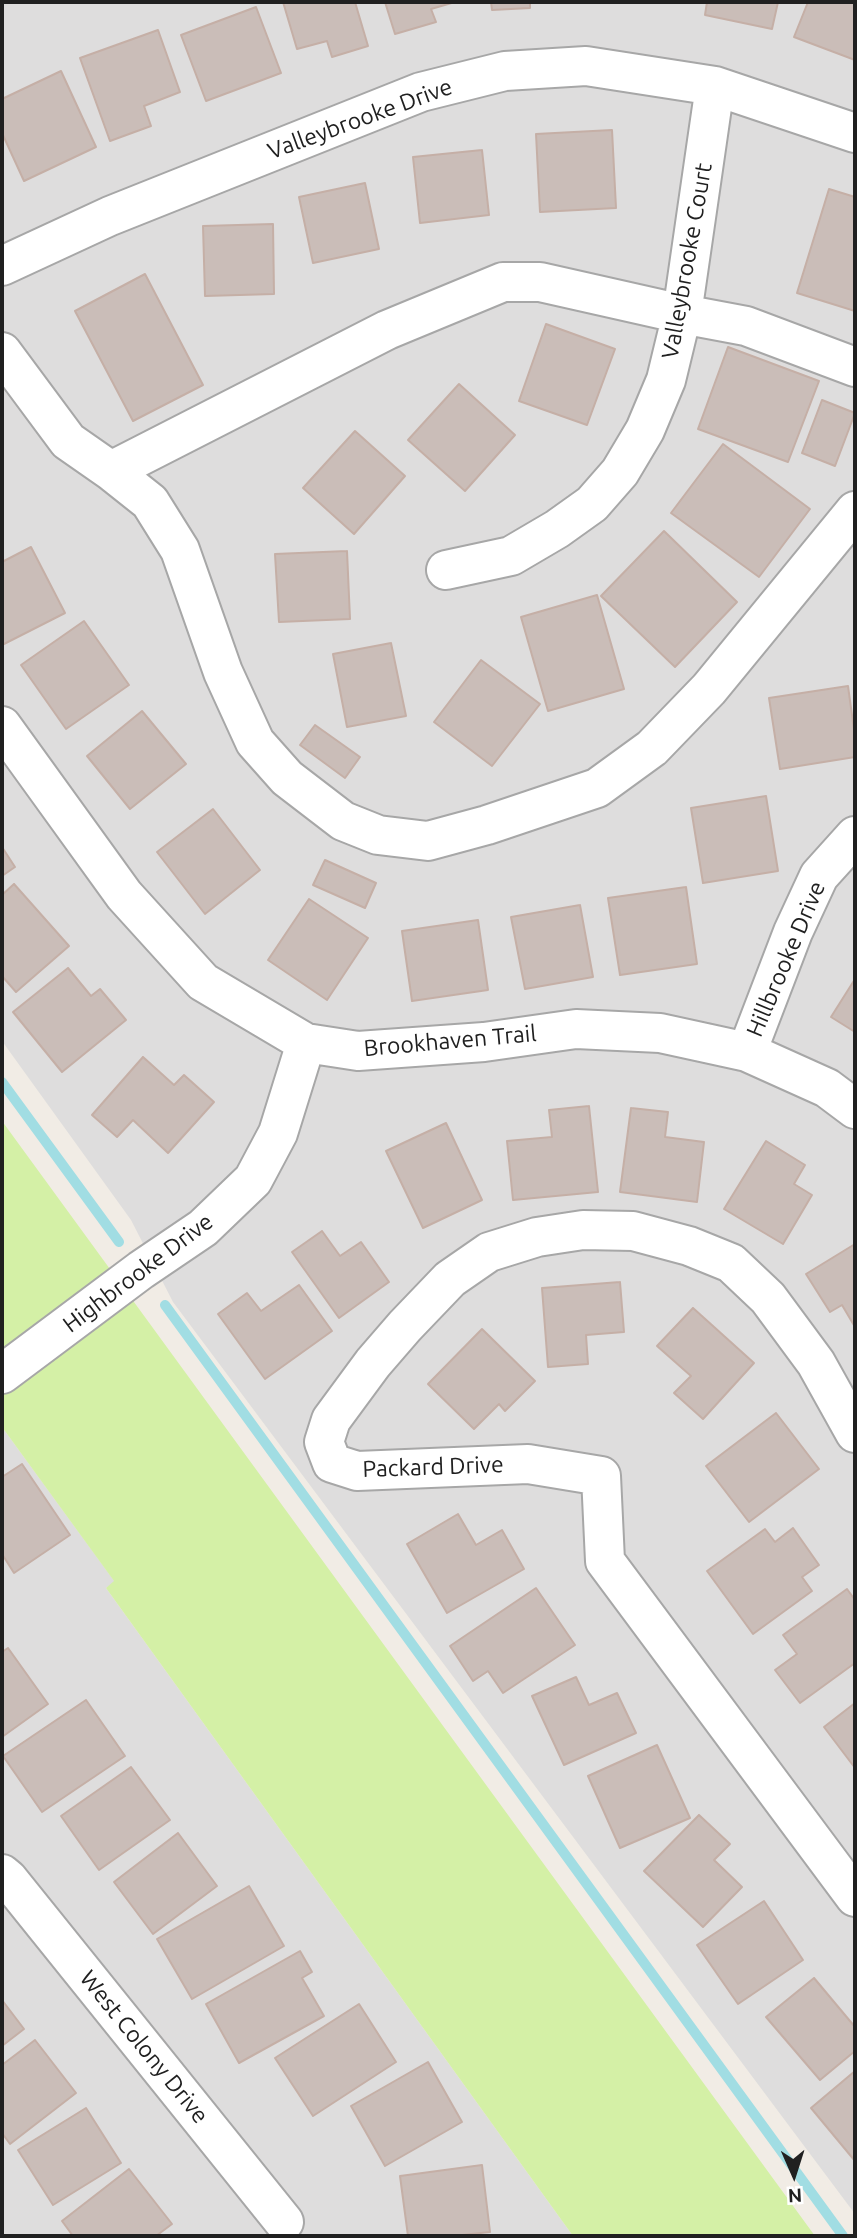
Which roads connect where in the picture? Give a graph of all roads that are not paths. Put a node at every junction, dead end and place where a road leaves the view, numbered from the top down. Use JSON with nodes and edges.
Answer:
{"nodes":[{"id":1,"x":715,"y":86,"type":"junction"},
{"id":2,"x":855,"y":133,"type":"edge"},
{"id":3,"x":2,"y":266,"type":"edge"},
{"id":4,"x":682,"y":314,"type":"junction"},
{"id":5,"x":2,"y":352,"type":"edge"},
{"id":6,"x":855,"y":367,"type":"edge"},
{"id":7,"x":111,"y":471,"type":"junction"},
{"id":8,"x":855,"y":511,"type":"edge"},
{"id":9,"x":446,"y":570,"type":"dead end"},
{"id":10,"x":2,"y":726,"type":"edge"},
{"id":11,"x":855,"y":836,"type":"edge"},
{"id":12,"x":306,"y":1044,"type":"junction"},
{"id":13,"x":747,"y":1052,"type":"junction"},
{"id":14,"x":855,"y":1109,"type":"edge"},
{"id":15,"x":2,"y":1374,"type":"edge"},
{"id":16,"x":855,"y":1433,"type":"edge"},
{"id":17,"x":2,"y":1874,"type":"edge"},
{"id":18,"x":855,"y":1897,"type":"edge"},
{"id":19,"x":284,"y":2222,"type":"dead end"}],
"edges":[{"from":1,"to":2,"type":"street","name":"Valleybrooke Drive"},
{"from":1,"to":3,"type":"street","name":"Valleybrooke Drive"},
{"from":1,"to":4,"type":"street","name":"Valleybrooke Court"},
{"from":4,"to":6,"type":"street"},
{"from":4,"to":7,"type":"street"},
{"from":4,"to":9,"type":"street","name":"Valleybrooke Court"},
{"from":5,"to":7,"type":"street"},
{"from":7,"to":8,"type":"street"},
{"from":10,"to":12,"type":"street","name":"Brookhaven Trail"},
{"from":11,"to":13,"type":"street","name":"Hillbrooke Drive"},
{"from":12,"to":13,"type":"street","name":"Brookhaven Trail"},
{"from":12,"to":15,"type":"street","name":"Highbrooke Drive"},
{"from":13,"to":14,"type":"street","name":"Brookhaven Trail"},
{"from":16,"to":18,"type":"street","name":"Packard Drive"},
{"from":17,"to":19,"type":"street","name":"West Colony Drive"}]}
